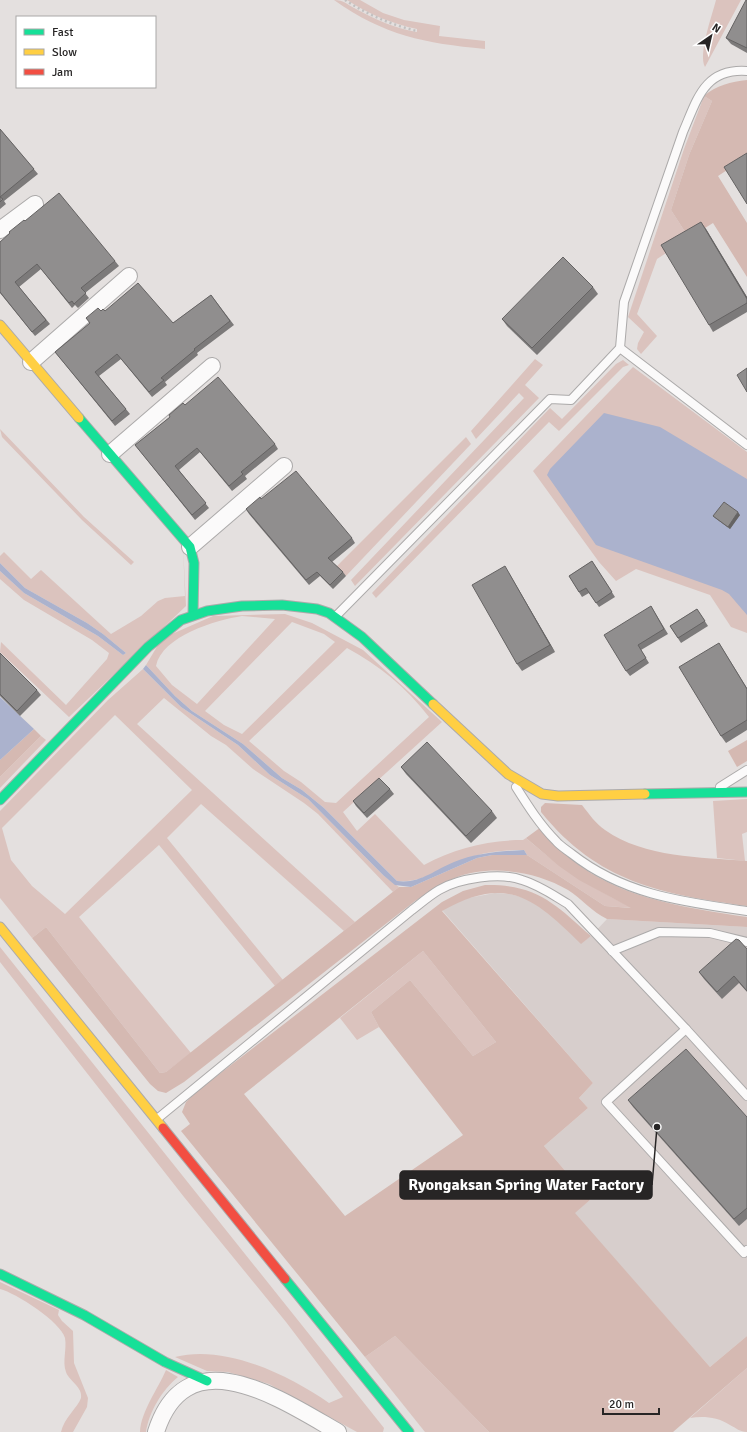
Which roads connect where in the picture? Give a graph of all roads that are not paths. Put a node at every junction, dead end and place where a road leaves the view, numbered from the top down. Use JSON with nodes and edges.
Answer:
{"nodes":[{"id":1,"x":747,"y":71,"type":"edge"},
{"id":2,"x":35,"y":204,"type":"dead end"},
{"id":3,"x":0,"y":230,"type":"edge"},
{"id":4,"x":129,"y":276,"type":"dead end"},
{"id":5,"x":0,"y":325,"type":"edge"},
{"id":6,"x":620,"y":348,"type":"junction"},
{"id":7,"x":31,"y":362,"type":"junction"},
{"id":8,"x":212,"y":366,"type":"dead end"},
{"id":9,"x":747,"y":445,"type":"edge"},
{"id":10,"x":110,"y":454,"type":"junction"},
{"id":11,"x":284,"y":466,"type":"dead end"},
{"id":12,"x":190,"y":548,"type":"junction"},
{"id":13,"x":193,"y":614,"type":"junction"},
{"id":14,"x":335,"y":617,"type":"junction"},
{"id":15,"x":747,"y":770,"type":"edge"},
{"id":16,"x":508,"y":774,"type":"junction"},
{"id":17,"x":747,"y":792,"type":"edge"},
{"id":18,"x":711,"y":793,"type":"junction"},
{"id":19,"x":0,"y":800,"type":"edge"},
{"id":20,"x":747,"y":911,"type":"edge"},
{"id":21,"x":0,"y":927,"type":"edge"},
{"id":22,"x":747,"y":942,"type":"edge"},
{"id":23,"x":612,"y":951,"type":"junction"},
{"id":24,"x":686,"y":1029,"type":"junction"},
{"id":25,"x":747,"y":1096,"type":"edge"},
{"id":26,"x":155,"y":1120,"type":"junction"},
{"id":27,"x":747,"y":1250,"type":"edge"},
{"id":28,"x":0,"y":1274,"type":"edge"},
{"id":29,"x":207,"y":1381,"type":"junction"},
{"id":30,"x":156,"y":1432,"type":"edge"},
{"id":31,"x":338,"y":1432,"type":"edge"},
{"id":32,"x":409,"y":1432,"type":"edge"}],
"edges":[{"from":1,"to":6,"type":"lane"},
{"from":2,"to":3,"type":"street"},
{"from":4,"to":7,"type":"street"},
{"from":5,"to":7,"type":"street"},
{"from":6,"to":9,"type":"lane"},
{"from":6,"to":14,"type":"lane"},
{"from":7,"to":10,"type":"street"},
{"from":8,"to":10,"type":"street"},
{"from":10,"to":12,"type":"street"},
{"from":11,"to":12,"type":"street"},
{"from":12,"to":13,"type":"street"},
{"from":13,"to":14,"type":"street"},
{"from":13,"to":19,"type":"street"},
{"from":14,"to":16,"type":"street"},
{"from":15,"to":18,"type":"lane"},
{"from":16,"to":18,"type":"street"},
{"from":16,"to":20,"type":"lane"},
{"from":17,"to":18,"type":"street"},
{"from":21,"to":26,"type":"street"},
{"from":22,"to":23,"type":"lane"},
{"from":23,"to":24,"type":"lane"},
{"from":23,"to":26,"type":"lane"},
{"from":24,"to":25,"type":"lane"},
{"from":24,"to":27,"type":"lane"},
{"from":26,"to":32,"type":"street"},
{"from":28,"to":29,"type":"street"},
{"from":29,"to":30,"type":"street"},
{"from":29,"to":31,"type":"street"}]}
